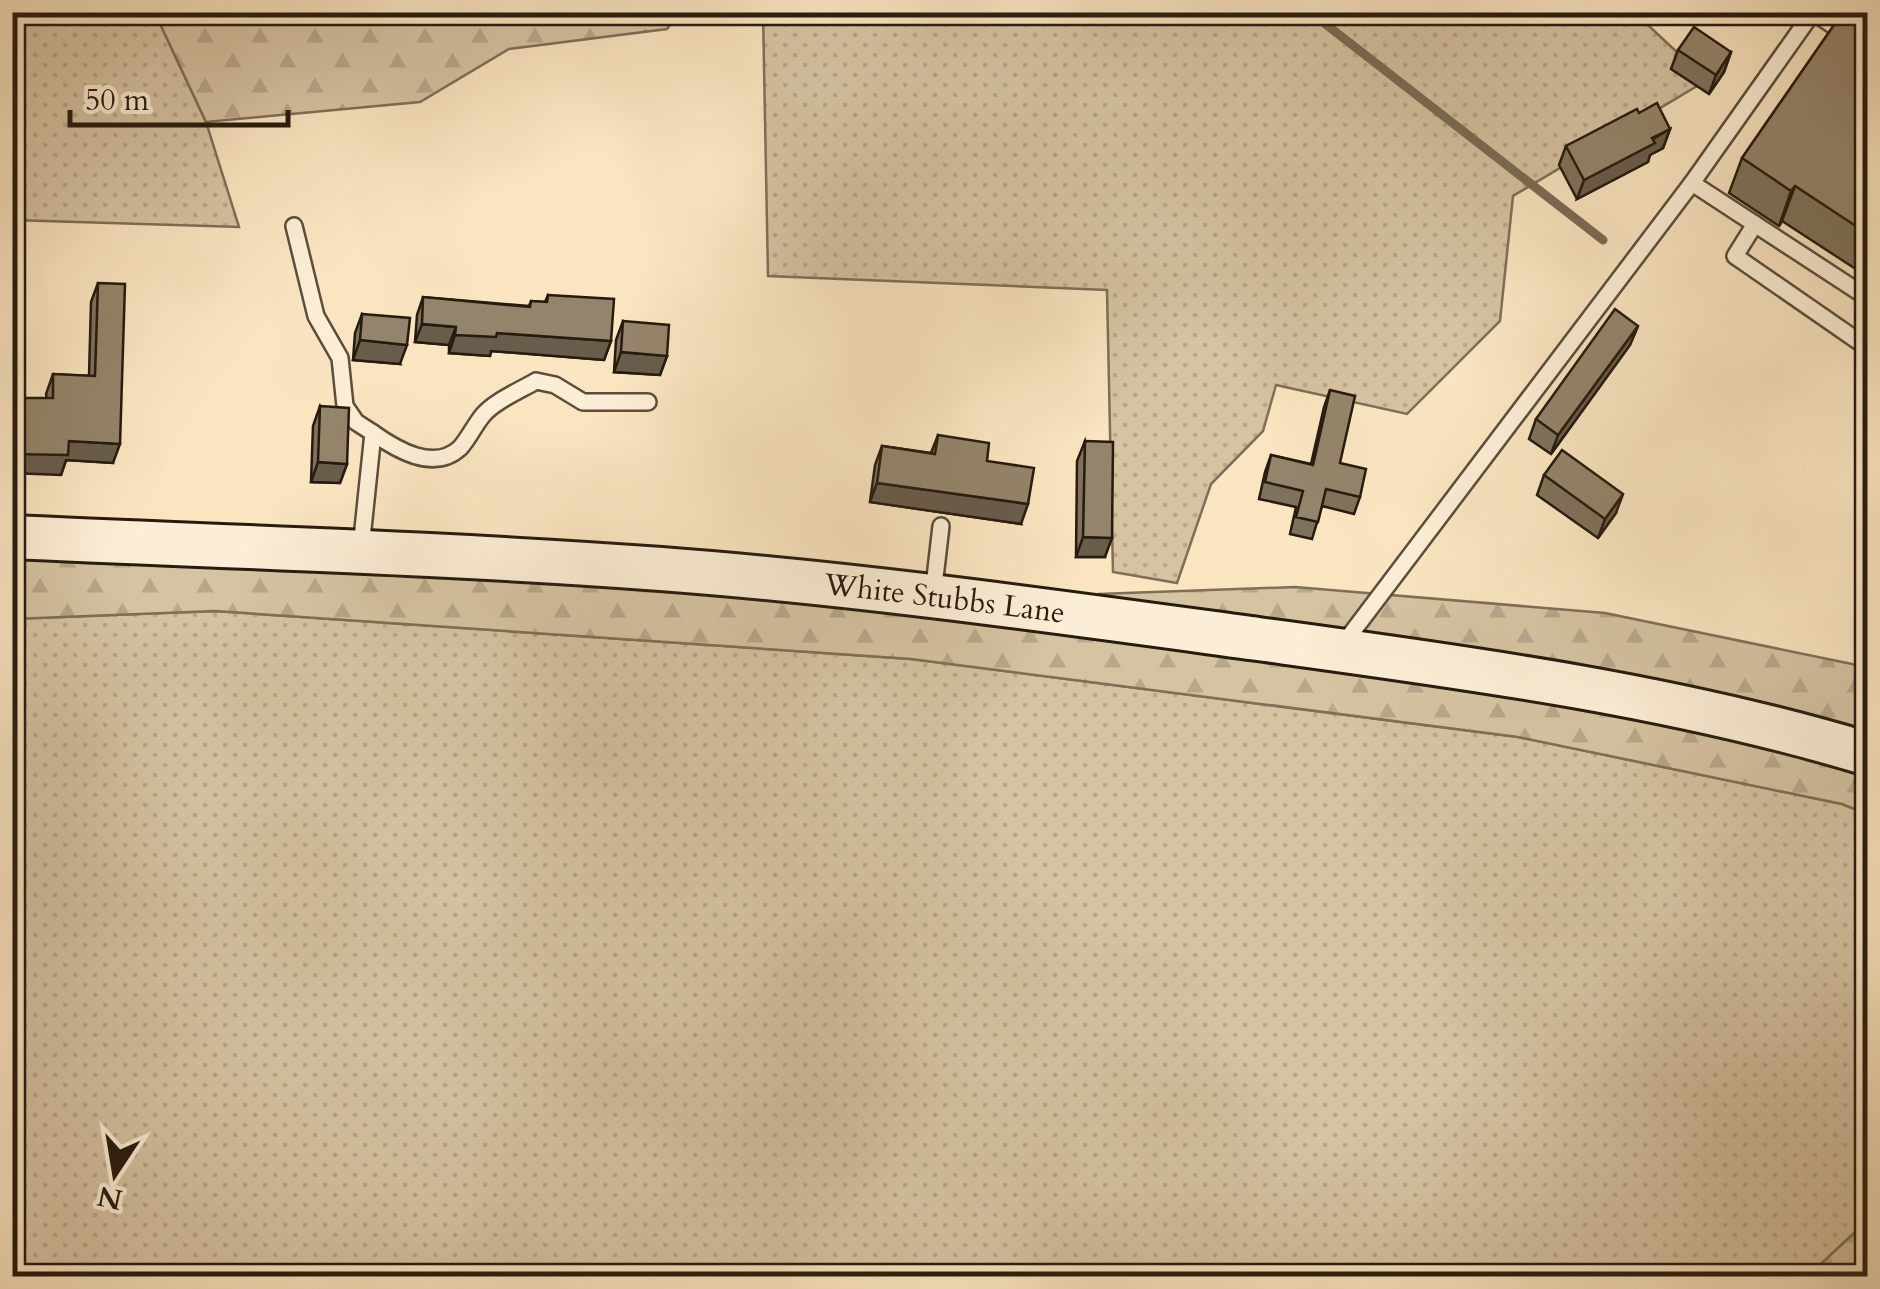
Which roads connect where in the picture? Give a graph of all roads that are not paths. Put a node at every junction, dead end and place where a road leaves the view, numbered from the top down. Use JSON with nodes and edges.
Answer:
{"nodes":[{"id":1,"x":1868,"y":49,"type":"edge"},
{"id":2,"x":1692,"y":183,"type":"junction"},
{"id":3,"x":1755,"y":224,"type":"junction"},
{"id":4,"x":294,"y":226,"type":"dead end"},
{"id":5,"x":1868,"y":298,"type":"edge"},
{"id":6,"x":1868,"y":348,"type":"edge"},
{"id":7,"x":648,"y":402,"type":"dead end"},
{"id":8,"x":374,"y":433,"type":"junction"},
{"id":9,"x":941,"y":526,"type":"dead end"},
{"id":10,"x":12,"y":537,"type":"edge"},
{"id":11,"x":361,"y":552,"type":"junction"},
{"id":12,"x":933,"y":594,"type":"junction"},
{"id":13,"x":1338,"y":650,"type":"junction"},
{"id":14,"x":1868,"y":754,"type":"edge"}],
"edges":[{"from":1,"to":2,"type":"lane"},
{"from":2,"to":3,"type":"lane"},
{"from":2,"to":13,"type":"lane"},
{"from":3,"to":5,"type":"lane"},
{"from":3,"to":6,"type":"lane"},
{"from":4,"to":8,"type":"lane"},
{"from":7,"to":8,"type":"lane"},
{"from":8,"to":11,"type":"lane"},
{"from":9,"to":12,"type":"lane"},
{"from":10,"to":11,"type":"street","name":"White Stubbs Lane"},
{"from":11,"to":12,"type":"street","name":"White Stubbs Lane"},
{"from":12,"to":13,"type":"street","name":"White Stubbs Lane"},
{"from":13,"to":14,"type":"street","name":"White Stubbs Lane"}]}
